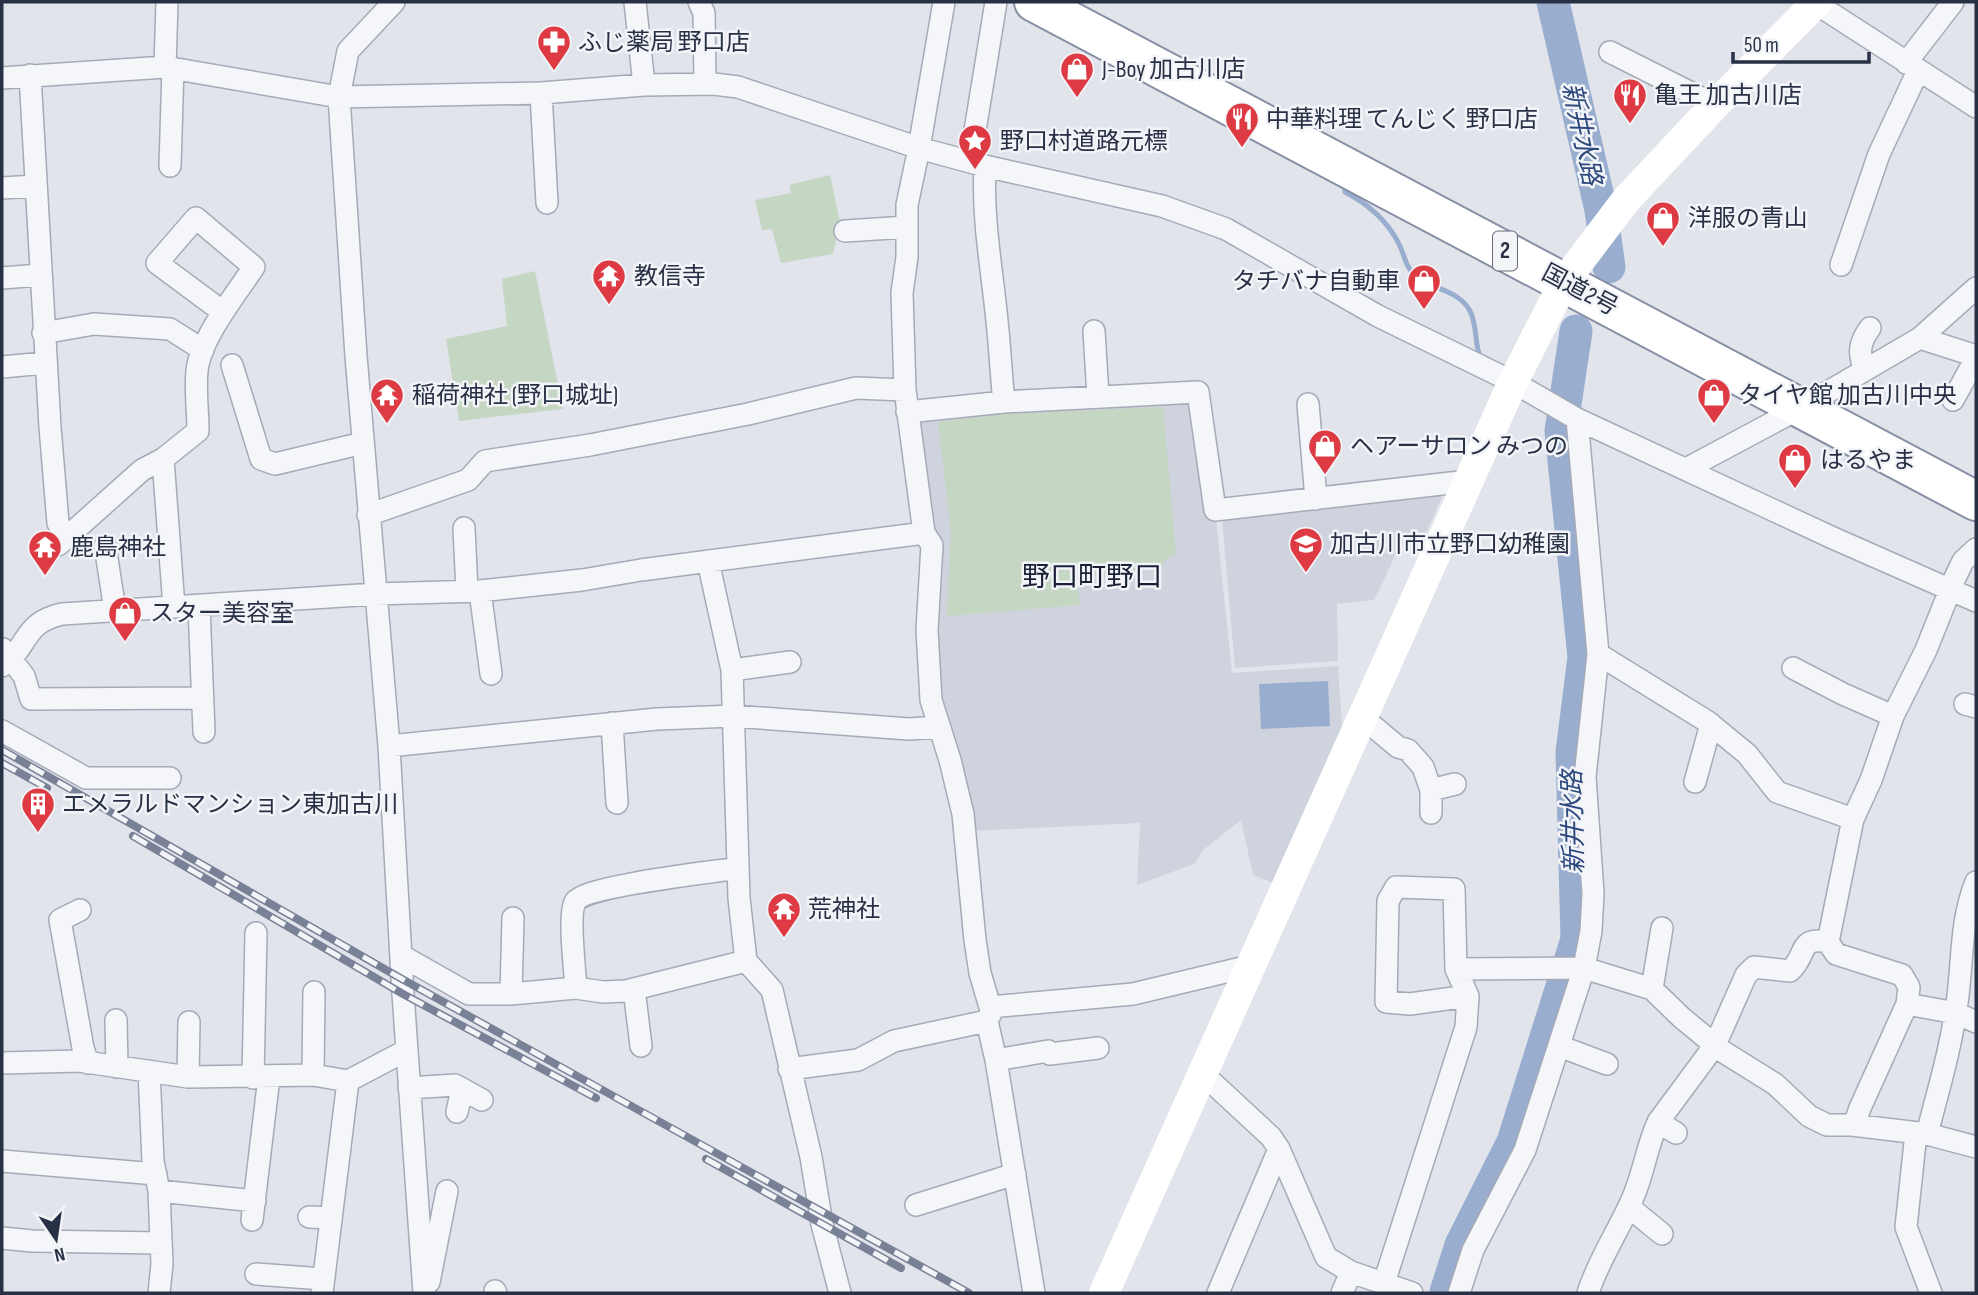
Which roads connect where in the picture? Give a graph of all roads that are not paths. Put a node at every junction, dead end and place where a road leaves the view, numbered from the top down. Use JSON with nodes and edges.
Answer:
{"nodes":[{"id":1,"x":167,"y":2,"type":"edge"},
{"id":2,"x":394,"y":2,"type":"edge"},
{"id":3,"x":635,"y":2,"type":"edge"},
{"id":4,"x":699,"y":2,"type":"edge"},
{"id":5,"x":944,"y":2,"type":"edge"},
{"id":6,"x":996,"y":2,"type":"edge"},
{"id":7,"x":1034,"y":2,"type":"edge"},
{"id":8,"x":1816,"y":2,"type":"edge"},
{"id":9,"x":1952,"y":2,"type":"edge"},
{"id":10,"x":1610,"y":52,"type":"dead end"},
{"id":11,"x":1912,"y":67,"type":"junction"},
{"id":12,"x":169,"y":68,"type":"junction"},
{"id":13,"x":30,"y":75,"type":"junction"},
{"id":14,"x":2,"y":78,"type":"edge"},
{"id":15,"x":705,"y":84,"type":"junction"},
{"id":16,"x":644,"y":85,"type":"junction"},
{"id":17,"x":541,"y":93,"type":"junction"},
{"id":18,"x":339,"y":97,"type":"junction"},
{"id":19,"x":1715,"y":105,"type":"junction"},
{"id":20,"x":1976,"y":107,"type":"edge"},
{"id":21,"x":919,"y":148,"type":"junction"},
{"id":22,"x":977,"y":163,"type":"junction"},
{"id":23,"x":170,"y":166,"type":"dead end"},
{"id":24,"x":36,"y":186,"type":"junction"},
{"id":25,"x":2,"y":188,"type":"edge"},
{"id":26,"x":547,"y":203,"type":"dead end"},
{"id":27,"x":907,"y":228,"type":"junction"},
{"id":28,"x":845,"y":231,"type":"dead end"},
{"id":29,"x":1841,"y":250,"type":"dead end"},
{"id":30,"x":40,"y":275,"type":"junction"},
{"id":31,"x":2,"y":278,"type":"edge"},
{"id":32,"x":1564,"y":282,"type":"junction"},
{"id":33,"x":1976,"y":288,"type":"edge"},
{"id":34,"x":223,"y":312,"type":"junction"},
{"id":35,"x":1870,"y":328,"type":"dead end"},
{"id":36,"x":1094,"y":331,"type":"dead end"},
{"id":37,"x":43,"y":333,"type":"junction"},
{"id":38,"x":1920,"y":338,"type":"junction"},
{"id":39,"x":203,"y":349,"type":"junction"},
{"id":40,"x":1976,"y":357,"type":"edge"},
{"id":41,"x":45,"y":363,"type":"junction"},
{"id":42,"x":232,"y":365,"type":"dead end"},
{"id":43,"x":2,"y":367,"type":"edge"},
{"id":44,"x":1865,"y":370,"type":"junction"},
{"id":45,"x":1513,"y":382,"type":"junction"},
{"id":46,"x":905,"y":390,"type":"junction"},
{"id":47,"x":1098,"y":396,"type":"junction"},
{"id":48,"x":1953,"y":400,"type":"dead end"},
{"id":49,"x":1004,"y":402,"type":"junction"},
{"id":50,"x":1308,"y":404,"type":"dead end"},
{"id":51,"x":1802,"y":407,"type":"junction"},
{"id":52,"x":907,"y":412,"type":"junction"},
{"id":53,"x":1577,"y":419,"type":"junction"},
{"id":54,"x":363,"y":443,"type":"junction"},
{"id":55,"x":163,"y":459,"type":"junction"},
{"id":56,"x":1686,"y":469,"type":"junction"},
{"id":57,"x":1468,"y":481,"type":"junction"},
{"id":58,"x":1316,"y":499,"type":"junction"},
{"id":59,"x":1976,"y":501,"type":"edge"},
{"id":60,"x":369,"y":515,"type":"junction"},
{"id":61,"x":464,"y":528,"type":"dead end"},
{"id":62,"x":924,"y":533,"type":"junction"},
{"id":63,"x":105,"y":546,"type":"dead end"},
{"id":64,"x":1976,"y":549,"type":"edge"},
{"id":65,"x":708,"y":561,"type":"junction"},
{"id":66,"x":1952,"y":590,"type":"junction"},
{"id":67,"x":474,"y":591,"type":"junction"},
{"id":68,"x":375,"y":594,"type":"junction"},
{"id":69,"x":1976,"y":601,"type":"edge"},
{"id":70,"x":199,"y":606,"type":"junction"},
{"id":71,"x":174,"y":607,"type":"junction"},
{"id":72,"x":115,"y":610,"type":"junction"},
{"id":73,"x":1598,"y":654,"type":"junction"},
{"id":74,"x":5,"y":658,"type":"edge"},
{"id":75,"x":790,"y":662,"type":"dead end"},
{"id":76,"x":1793,"y":668,"type":"dead end"},
{"id":77,"x":732,"y":670,"type":"junction"},
{"id":78,"x":491,"y":674,"type":"dead end"},
{"id":79,"x":202,"y":698,"type":"junction"},
{"id":80,"x":733,"y":716,"type":"junction"},
{"id":81,"x":1893,"y":716,"type":"junction"},
{"id":82,"x":1362,"y":717,"type":"junction"},
{"id":83,"x":612,"y":723,"type":"junction"},
{"id":84,"x":1711,"y":724,"type":"junction"},
{"id":85,"x":939,"y":727,"type":"junction"},
{"id":86,"x":2,"y":731,"type":"edge"},
{"id":87,"x":204,"y":732,"type":"dead end"},
{"id":88,"x":389,"y":746,"type":"junction"},
{"id":89,"x":170,"y":778,"type":"dead end"},
{"id":90,"x":1695,"y":782,"type":"dead end"},
{"id":91,"x":1455,"y":784,"type":"dead end"},
{"id":92,"x":1431,"y":790,"type":"junction"},
{"id":93,"x":617,"y":803,"type":"dead end"},
{"id":94,"x":1431,"y":813,"type":"dead end"},
{"id":95,"x":1853,"y":819,"type":"junction"},
{"id":96,"x":738,"y":868,"type":"junction"},
{"id":97,"x":1976,"y":882,"type":"edge"},
{"id":98,"x":80,"y":910,"type":"dead end"},
{"id":99,"x":513,"y":918,"type":"dead end"},
{"id":100,"x":1662,"y":928,"type":"dead end"},
{"id":101,"x":256,"y":933,"type":"dead end"},
{"id":102,"x":1828,"y":942,"type":"junction"},
{"id":103,"x":402,"y":956,"type":"junction"},
{"id":104,"x":746,"y":961,"type":"junction"},
{"id":105,"x":1250,"y":966,"type":"junction"},
{"id":106,"x":1584,"y":968,"type":"junction"},
{"id":107,"x":1456,"y":969,"type":"junction"},
{"id":108,"x":576,"y":988,"type":"junction"},
{"id":109,"x":634,"y":989,"type":"junction"},
{"id":110,"x":1652,"y":989,"type":"junction"},
{"id":111,"x":314,"y":992,"type":"dead end"},
{"id":112,"x":511,"y":994,"type":"junction"},
{"id":113,"x":1468,"y":996,"type":"junction"},
{"id":114,"x":1907,"y":1004,"type":"junction"},
{"id":115,"x":1956,"y":1013,"type":"junction"},
{"id":116,"x":988,"y":1014,"type":"junction"},
{"id":117,"x":116,"y":1020,"type":"dead end"},
{"id":118,"x":190,"y":1022,"type":"dead end"},
{"id":119,"x":1976,"y":1022,"type":"edge"},
{"id":120,"x":1715,"y":1045,"type":"junction"},
{"id":121,"x":641,"y":1046,"type":"dead end"},
{"id":122,"x":1559,"y":1046,"type":"junction"},
{"id":123,"x":1098,"y":1048,"type":"dead end"},
{"id":124,"x":407,"y":1050,"type":"junction"},
{"id":125,"x":996,"y":1060,"type":"junction"},
{"id":126,"x":2,"y":1063,"type":"edge"},
{"id":127,"x":88,"y":1063,"type":"junction"},
{"id":128,"x":1607,"y":1064,"type":"dead end"},
{"id":129,"x":117,"y":1067,"type":"junction"},
{"id":130,"x":789,"y":1069,"type":"junction"},
{"id":131,"x":149,"y":1071,"type":"junction"},
{"id":132,"x":1202,"y":1073,"type":"junction"},
{"id":133,"x":313,"y":1075,"type":"junction"},
{"id":134,"x":188,"y":1077,"type":"junction"},
{"id":135,"x":261,"y":1077,"type":"junction"},
{"id":136,"x":348,"y":1081,"type":"junction"},
{"id":137,"x":409,"y":1088,"type":"junction"},
{"id":138,"x":461,"y":1089,"type":"junction"},
{"id":139,"x":482,"y":1100,"type":"dead end"},
{"id":140,"x":457,"y":1112,"type":"dead end"},
{"id":141,"x":1854,"y":1125,"type":"junction"},
{"id":142,"x":1922,"y":1134,"type":"junction"},
{"id":143,"x":1976,"y":1147,"type":"edge"},
{"id":144,"x":1279,"y":1149,"type":"junction"},
{"id":145,"x":2,"y":1161,"type":"edge"},
{"id":146,"x":1015,"y":1174,"type":"junction"},
{"id":147,"x":157,"y":1182,"type":"junction"},
{"id":148,"x":447,"y":1191,"type":"dead end"},
{"id":149,"x":916,"y":1205,"type":"dead end"},
{"id":150,"x":1629,"y":1207,"type":"junction"},
{"id":151,"x":309,"y":1217,"type":"dead end"},
{"id":152,"x":331,"y":1218,"type":"junction"},
{"id":153,"x":1662,"y":1234,"type":"dead end"},
{"id":154,"x":2,"y":1238,"type":"edge"},
{"id":155,"x":161,"y":1243,"type":"junction"},
{"id":156,"x":1351,"y":1272,"type":"junction"},
{"id":157,"x":256,"y":1274,"type":"dead end"},
{"id":158,"x":1384,"y":1283,"type":"junction"},
{"id":159,"x":327,"y":1288,"type":"edge"},
{"id":160,"x":159,"y":1293,"type":"edge"},
{"id":161,"x":425,"y":1293,"type":"edge"},
{"id":162,"x":840,"y":1293,"type":"edge"},
{"id":163,"x":1034,"y":1293,"type":"edge"},
{"id":164,"x":1104,"y":1293,"type":"edge"},
{"id":165,"x":1218,"y":1293,"type":"edge"},
{"id":166,"x":1342,"y":1293,"type":"edge"},
{"id":167,"x":1412,"y":1293,"type":"edge"},
{"id":168,"x":1459,"y":1293,"type":"edge"},
{"id":169,"x":1588,"y":1293,"type":"edge"},
{"id":170,"x":1931,"y":1293,"type":"edge"}],
"edges":[{"from":1,"to":12,"type":"street"},
{"from":2,"to":18,"type":"street"},
{"from":3,"to":16,"type":"street"},
{"from":4,"to":15,"type":"street"},
{"from":5,"to":21,"type":"street"},
{"from":6,"to":22,"type":"street"},
{"from":7,"to":32,"type":"highway","name":"国道2号","number":"2"},
{"from":8,"to":11,"type":"street"},
{"from":8,"to":19,"type":"street"},
{"from":9,"to":11,"type":"street"},
{"from":10,"to":19,"type":"street"},
{"from":11,"to":20,"type":"street"},
{"from":11,"to":29,"type":"street"},
{"from":12,"to":13,"type":"street"},
{"from":12,"to":18,"type":"street"},
{"from":12,"to":23,"type":"street"},
{"from":13,"to":14,"type":"street"},
{"from":13,"to":24,"type":"street"},
{"from":15,"to":16,"type":"street"},
{"from":15,"to":21,"type":"street"},
{"from":16,"to":17,"type":"street"},
{"from":17,"to":18,"type":"street"},
{"from":17,"to":26,"type":"street"},
{"from":18,"to":54,"type":"street"},
{"from":19,"to":32,"type":"street"},
{"from":21,"to":22,"type":"street"},
{"from":21,"to":27,"type":"street"},
{"from":22,"to":45,"type":"street"},
{"from":22,"to":49,"type":"street"},
{"from":24,"to":25,"type":"street"},
{"from":24,"to":30,"type":"street"},
{"from":27,"to":28,"type":"street"},
{"from":27,"to":46,"type":"street"},
{"from":30,"to":31,"type":"street"},
{"from":30,"to":37,"type":"street"},
{"from":32,"to":45,"type":"street"},
{"from":32,"to":51,"type":"highway","name":"国道2号","number":"2"},
{"from":33,"to":38,"type":"street"},
{"from":34,"to":34,"type":"street"},
{"from":34,"to":39,"type":"street"},
{"from":35,"to":44,"type":"street"},
{"from":36,"to":47,"type":"street"},
{"from":37,"to":39,"type":"street"},
{"from":37,"to":41,"type":"street"},
{"from":38,"to":40,"type":"street"},
{"from":38,"to":44,"type":"street"},
{"from":39,"to":55,"type":"street"},
{"from":40,"to":48,"type":"street"},
{"from":41,"to":43,"type":"street"},
{"from":41,"to":55,"type":"street"},
{"from":42,"to":54,"type":"street"},
{"from":44,"to":51,"type":"street"},
{"from":45,"to":53,"type":"street"},
{"from":45,"to":57,"type":"street"},
{"from":46,"to":52,"type":"street"},
{"from":46,"to":60,"type":"street"},
{"from":47,"to":49,"type":"street"},
{"from":47,"to":58,"type":"street"},
{"from":49,"to":52,"type":"street"},
{"from":50,"to":58,"type":"street"},
{"from":51,"to":56,"type":"street"},
{"from":51,"to":59,"type":"highway","name":"国道2号","number":"2"},
{"from":52,"to":62,"type":"street"},
{"from":53,"to":56,"type":"street"},
{"from":53,"to":73,"type":"street"},
{"from":54,"to":60,"type":"street"},
{"from":55,"to":71,"type":"street"},
{"from":56,"to":66,"type":"street"},
{"from":57,"to":58,"type":"street"},
{"from":57,"to":82,"type":"street"},
{"from":60,"to":68,"type":"street"},
{"from":61,"to":67,"type":"street"},
{"from":62,"to":65,"type":"street"},
{"from":62,"to":85,"type":"street"},
{"from":63,"to":72,"type":"street"},
{"from":64,"to":66,"type":"street"},
{"from":65,"to":67,"type":"street"},
{"from":65,"to":77,"type":"street"},
{"from":66,"to":69,"type":"street"},
{"from":66,"to":81,"type":"street"},
{"from":67,"to":68,"type":"street"},
{"from":67,"to":78,"type":"street"},
{"from":68,"to":70,"type":"street"},
{"from":68,"to":88,"type":"street"},
{"from":70,"to":71,"type":"street"},
{"from":70,"to":79,"type":"street"},
{"from":71,"to":72,"type":"street"},
{"from":72,"to":74,"type":"street"},
{"from":73,"to":84,"type":"street"},
{"from":73,"to":106,"type":"street"},
{"from":74,"to":79,"type":"street"},
{"from":75,"to":77,"type":"street"},
{"from":76,"to":81,"type":"street"},
{"from":77,"to":80,"type":"street"},
{"from":79,"to":87,"type":"street"},
{"from":80,"to":83,"type":"street"},
{"from":80,"to":85,"type":"street"},
{"from":80,"to":96,"type":"street"},
{"from":81,"to":95,"type":"street"},
{"from":82,"to":92,"type":"street"},
{"from":82,"to":105,"type":"street"},
{"from":83,"to":88,"type":"street"},
{"from":83,"to":93,"type":"street"},
{"from":84,"to":90,"type":"street"},
{"from":84,"to":95,"type":"street"},
{"from":85,"to":116,"type":"street"},
{"from":86,"to":89,"type":"street"},
{"from":88,"to":103,"type":"street"},
{"from":91,"to":92,"type":"street"},
{"from":92,"to":94,"type":"street"},
{"from":95,"to":102,"type":"street"},
{"from":96,"to":104,"type":"street"},
{"from":96,"to":108,"type":"street"},
{"from":97,"to":115,"type":"street"},
{"from":98,"to":127,"type":"street"},
{"from":99,"to":112,"type":"street"},
{"from":100,"to":110,"type":"street"},
{"from":101,"to":135,"type":"street"},
{"from":102,"to":114,"type":"street"},
{"from":102,"to":120,"type":"street"},
{"from":103,"to":112,"type":"street"},
{"from":103,"to":124,"type":"street"},
{"from":104,"to":109,"type":"street"},
{"from":104,"to":130,"type":"street"},
{"from":105,"to":116,"type":"street"},
{"from":105,"to":132,"type":"street"},
{"from":106,"to":107,"type":"street"},
{"from":106,"to":110,"type":"street"},
{"from":106,"to":122,"type":"street"},
{"from":107,"to":113,"type":"street"},
{"from":107,"to":113,"type":"street"},
{"from":108,"to":109,"type":"street"},
{"from":108,"to":112,"type":"street"},
{"from":109,"to":121,"type":"street"},
{"from":110,"to":120,"type":"street"},
{"from":111,"to":133,"type":"street"},
{"from":113,"to":158,"type":"street"},
{"from":114,"to":115,"type":"street"},
{"from":114,"to":141,"type":"street"},
{"from":115,"to":119,"type":"street"},
{"from":115,"to":142,"type":"street"},
{"from":116,"to":125,"type":"street"},
{"from":116,"to":130,"type":"street"},
{"from":117,"to":129,"type":"street"},
{"from":118,"to":134,"type":"street"},
{"from":120,"to":141,"type":"street"},
{"from":120,"to":150,"type":"street"},
{"from":122,"to":128,"type":"street"},
{"from":122,"to":168,"type":"street"},
{"from":123,"to":125,"type":"street"},
{"from":124,"to":136,"type":"street"},
{"from":124,"to":137,"type":"street"},
{"from":125,"to":146,"type":"street"},
{"from":126,"to":127,"type":"street"},
{"from":127,"to":129,"type":"street"},
{"from":129,"to":131,"type":"street"},
{"from":130,"to":162,"type":"street"},
{"from":131,"to":134,"type":"street"},
{"from":131,"to":147,"type":"street"},
{"from":132,"to":144,"type":"street"},
{"from":132,"to":164,"type":"street"},
{"from":133,"to":135,"type":"street"},
{"from":133,"to":136,"type":"street"},
{"from":134,"to":135,"type":"street"},
{"from":135,"to":147,"type":"street"},
{"from":136,"to":152,"type":"street"},
{"from":137,"to":138,"type":"street"},
{"from":137,"to":161,"type":"street"},
{"from":138,"to":139,"type":"street"},
{"from":138,"to":140,"type":"street"},
{"from":141,"to":142,"type":"street"},
{"from":142,"to":143,"type":"street"},
{"from":142,"to":170,"type":"street"},
{"from":144,"to":156,"type":"street"},
{"from":144,"to":165,"type":"street"},
{"from":145,"to":147,"type":"street"},
{"from":146,"to":149,"type":"street"},
{"from":146,"to":163,"type":"street"},
{"from":147,"to":155,"type":"street"},
{"from":148,"to":161,"type":"street"},
{"from":150,"to":153,"type":"street"},
{"from":150,"to":169,"type":"street"},
{"from":151,"to":152,"type":"street"},
{"from":152,"to":159,"type":"street"},
{"from":154,"to":155,"type":"street"},
{"from":155,"to":160,"type":"street"},
{"from":156,"to":158,"type":"street"},
{"from":156,"to":166,"type":"street"},
{"from":157,"to":159,"type":"street"},
{"from":158,"to":167,"type":"street"}]}
